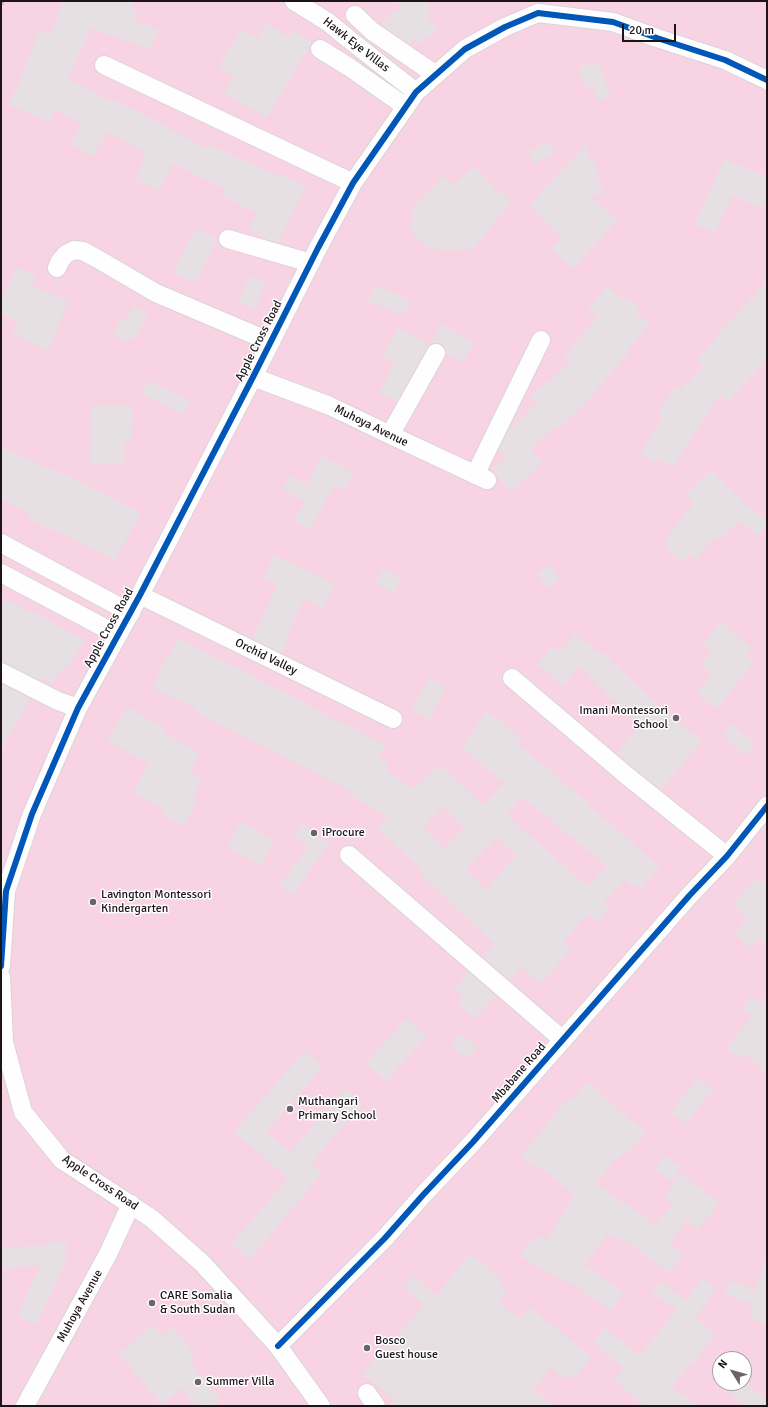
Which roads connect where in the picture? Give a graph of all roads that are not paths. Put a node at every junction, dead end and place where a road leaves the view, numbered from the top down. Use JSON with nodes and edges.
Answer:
{"nodes":[{"id":1,"x":294,"y":1,"type":"edge"},
{"id":2,"x":539,"y":7,"type":"edge"},
{"id":3,"x":355,"y":15,"type":"dead end"},
{"id":4,"x":320,"y":49,"type":"dead end"},
{"id":5,"x":104,"y":65,"type":"dead end"},
{"id":6,"x":436,"y":75,"type":"junction"},
{"id":7,"x":767,"y":80,"type":"edge"},
{"id":8,"x":416,"y":92,"type":"junction"},
{"id":9,"x":406,"y":107,"type":"junction"},
{"id":10,"x":353,"y":183,"type":"junction"},
{"id":11,"x":228,"y":239,"type":"dead end"},
{"id":12,"x":311,"y":263,"type":"junction"},
{"id":13,"x":57,"y":268,"type":"dead end"},
{"id":14,"x":541,"y":340,"type":"dead end"},
{"id":15,"x":271,"y":342,"type":"junction"},
{"id":16,"x":436,"y":352,"type":"dead end"},
{"id":17,"x":253,"y":377,"type":"junction"},
{"id":18,"x":390,"y":435,"type":"junction"},
{"id":19,"x":1,"y":543,"type":"edge"},
{"id":20,"x":1,"y":572,"type":"edge"},
{"id":21,"x":140,"y":595,"type":"junction"},
{"id":22,"x":131,"y":613,"type":"junction"},
{"id":23,"x":118,"y":635,"type":"junction"},
{"id":24,"x":1,"y":672,"type":"edge"},
{"id":25,"x":512,"y":678,"type":"dead end"},
{"id":26,"x":78,"y":708,"type":"junction"},
{"id":27,"x":393,"y":719,"type":"dead end"},
{"id":28,"x":767,"y":806,"type":"edge"},
{"id":29,"x":349,"y":855,"type":"dead end"},
{"id":30,"x":727,"y":856,"type":"junction"},
{"id":31,"x":1,"y":966,"type":"edge"},
{"id":32,"x":1,"y":977,"type":"edge"},
{"id":33,"x":563,"y":1040,"type":"junction"},
{"id":34,"x":131,"y":1204,"type":"junction"},
{"id":35,"x":278,"y":1346,"type":"junction"},
{"id":36,"x":25,"y":1406,"type":"edge"},
{"id":37,"x":321,"y":1406,"type":"edge"}],
"edges":[{"from":1,"to":8,"type":"street","name":"Hawk Eye Villas"},
{"from":2,"to":6,"type":"street","name":"Apple Cross Road"},
{"from":2,"to":7,"type":"street","name":"Apple Cross Road"},
{"from":3,"to":6,"type":"street"},
{"from":4,"to":9,"type":"street"},
{"from":5,"to":10,"type":"street"},
{"from":6,"to":8,"type":"street","name":"Apple Cross Road"},
{"from":8,"to":9,"type":"street","name":"Apple Cross Road"},
{"from":9,"to":10,"type":"street","name":"Apple Cross Road"},
{"from":10,"to":12,"type":"street","name":"Apple Cross Road"},
{"from":11,"to":12,"type":"street"},
{"from":12,"to":15,"type":"street","name":"Apple Cross Road"},
{"from":13,"to":15,"type":"street"},
{"from":14,"to":18,"type":"street","name":"Muhoya Avenue"},
{"from":15,"to":17,"type":"street","name":"Apple Cross Road"},
{"from":16,"to":18,"type":"street"},
{"from":17,"to":18,"type":"street","name":"Muhoya Avenue"},
{"from":17,"to":21,"type":"street","name":"Apple Cross Road"},
{"from":19,"to":22,"type":"street"},
{"from":20,"to":23,"type":"street"},
{"from":21,"to":22,"type":"street","name":"Apple Cross Road"},
{"from":21,"to":27,"type":"street","name":"Orchid Valley"},
{"from":22,"to":23,"type":"street","name":"Apple Cross Road"},
{"from":23,"to":26,"type":"street","name":"Apple Cross Road"},
{"from":24,"to":26,"type":"street"},
{"from":25,"to":30,"type":"street"},
{"from":26,"to":31,"type":"street","name":"Apple Cross Road"},
{"from":28,"to":30,"type":"street","name":"Mbabane Road"},
{"from":29,"to":33,"type":"street"},
{"from":30,"to":33,"type":"street","name":"Mbabane Road"},
{"from":32,"to":34,"type":"street","name":"Apple Cross Road"},
{"from":33,"to":35,"type":"street","name":"Mbabane Road"},
{"from":34,"to":35,"type":"street","name":"Apple Cross Road"},
{"from":34,"to":36,"type":"street","name":"Muhoya Avenue"},
{"from":35,"to":37,"type":"street"}]}
